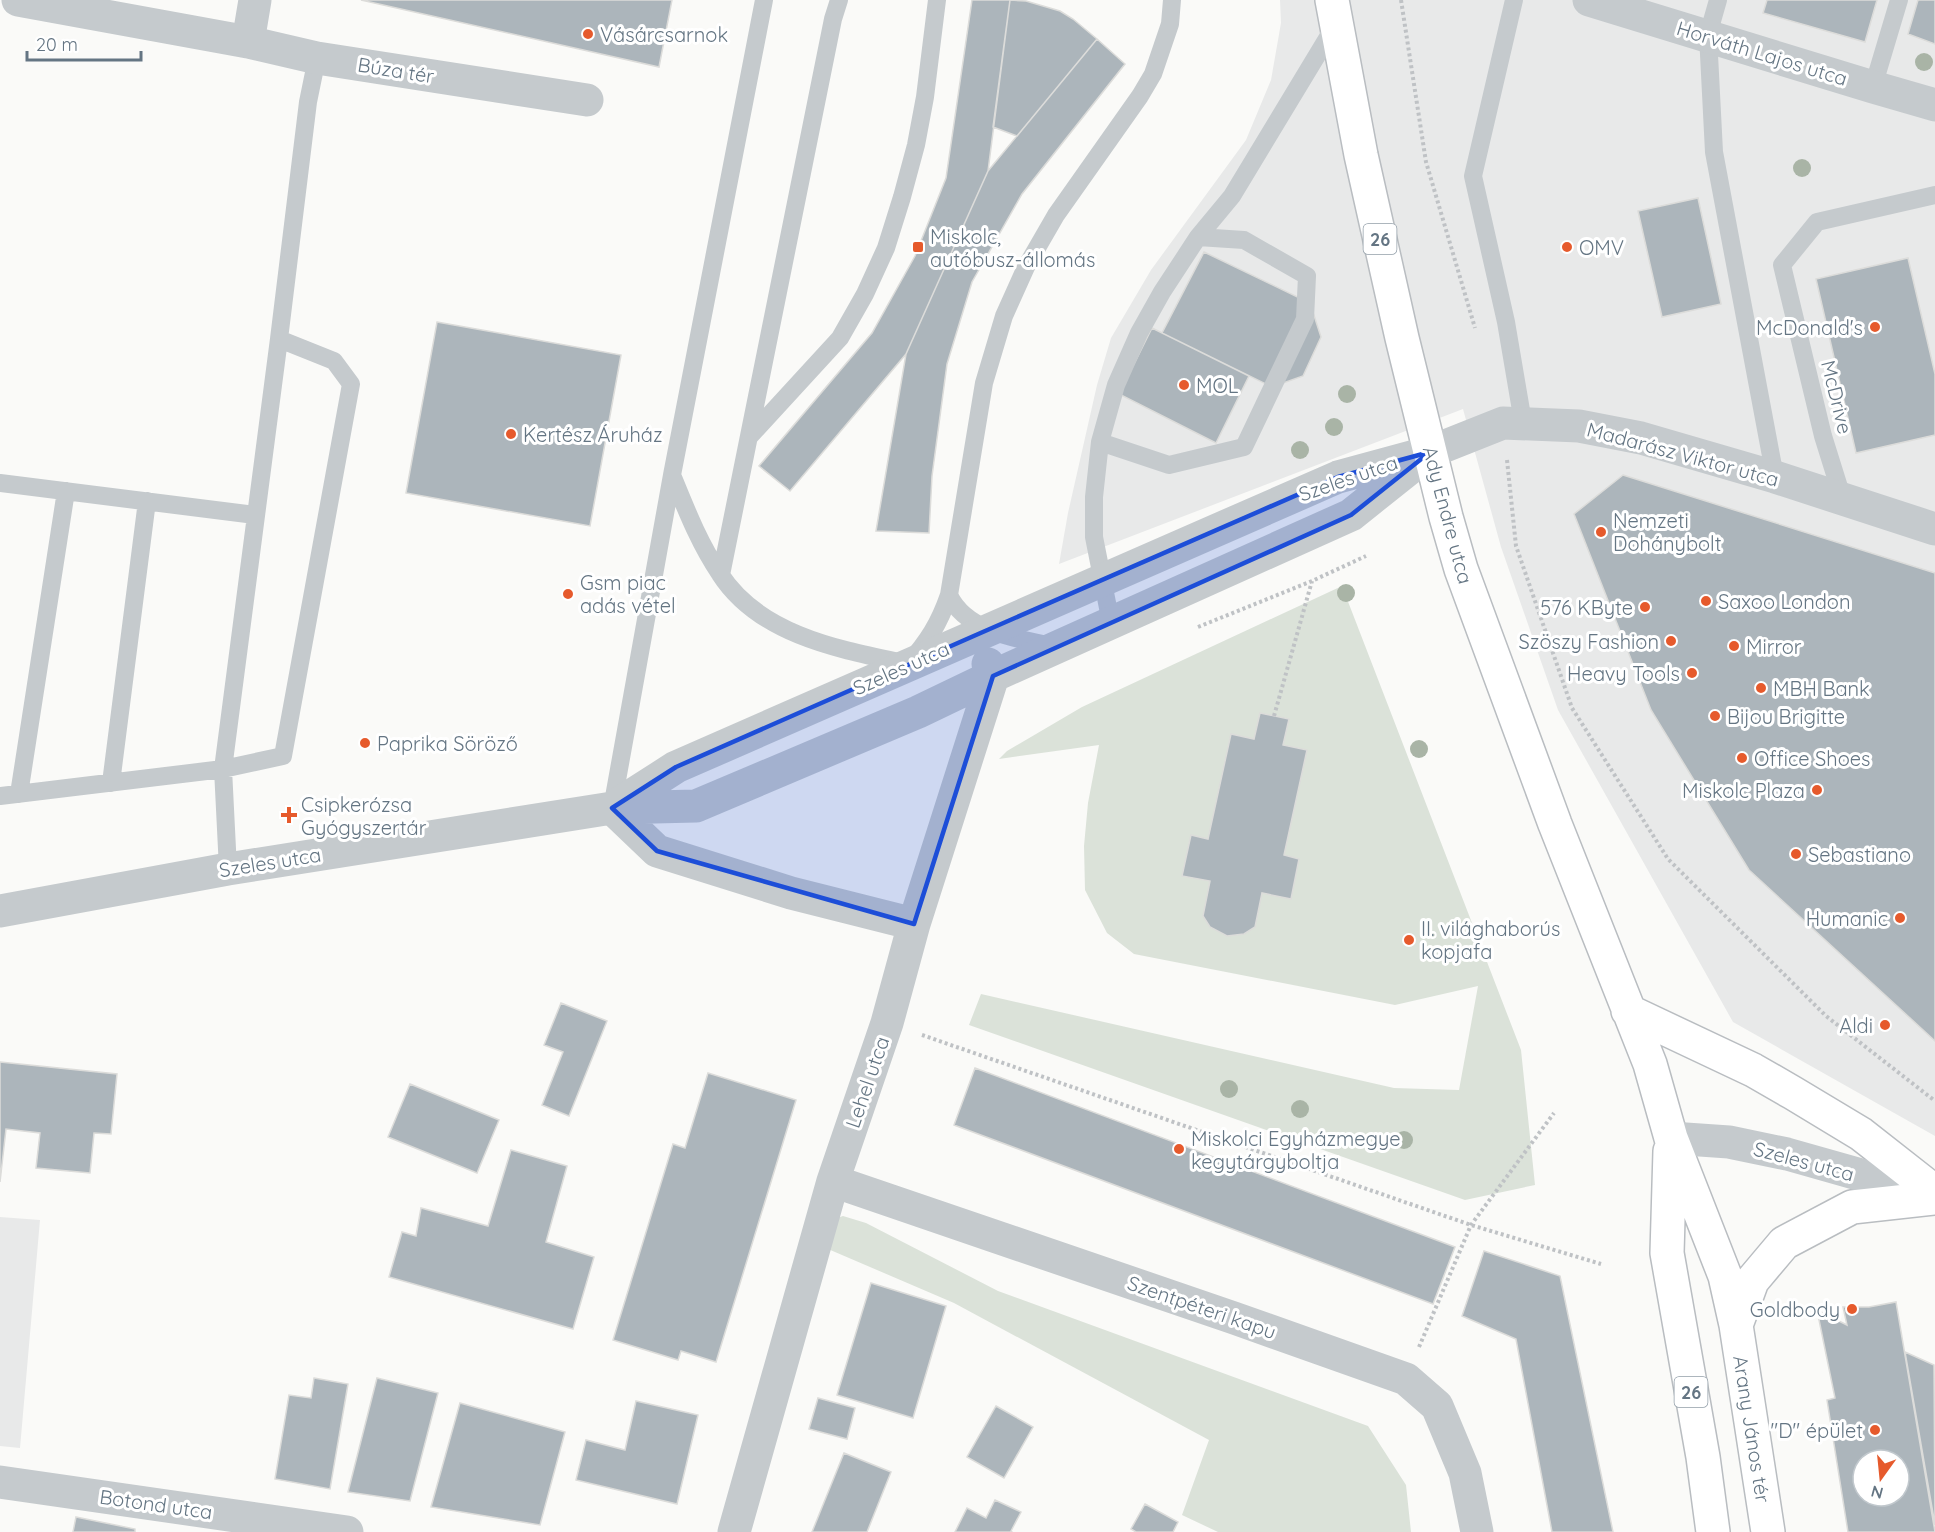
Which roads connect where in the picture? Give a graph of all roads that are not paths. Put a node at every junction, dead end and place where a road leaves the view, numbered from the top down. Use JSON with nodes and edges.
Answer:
{"nodes":[{"id":1,"x":18,"y":0,"type":"edge"},
{"id":2,"x":255,"y":0,"type":"edge"},
{"id":3,"x":839,"y":0,"type":"edge"},
{"id":4,"x":937,"y":0,"type":"edge"},
{"id":5,"x":1172,"y":0,"type":"edge"},
{"id":6,"x":1514,"y":0,"type":"edge"},
{"id":7,"x":1589,"y":0,"type":"edge"},
{"id":8,"x":1718,"y":0,"type":"edge"},
{"id":9,"x":1899,"y":0,"type":"edge"},
{"id":10,"x":766,"y":1,"type":"edge"},
{"id":11,"x":1334,"y":12,"type":"edge"},
{"id":12,"x":1708,"y":35,"type":"junction"},
{"id":13,"x":248,"y":42,"type":"junction"},
{"id":14,"x":317,"y":58,"type":"junction"},
{"id":15,"x":1873,"y":87,"type":"junction"},
{"id":16,"x":587,"y":100,"type":"dead end"},
{"id":17,"x":1935,"y":105,"type":"edge"},
{"id":18,"x":1935,"y":195,"type":"edge"},
{"id":19,"x":1198,"y":237,"type":"junction"},
{"id":20,"x":279,"y":339,"type":"junction"},
{"id":21,"x":1513,"y":422,"type":"junction"},
{"id":22,"x":748,"y":437,"type":"junction"},
{"id":23,"x":1100,"y":442,"type":"junction"},
{"id":24,"x":1430,"y":452,"type":"junction"},
{"id":25,"x":672,"y":475,"type":"junction"},
{"id":26,"x":1775,"y":477,"type":"junction"},
{"id":27,"x":0,"y":483,"type":"edge"},
{"id":28,"x":66,"y":491,"type":"junction"},
{"id":29,"x":1843,"y":500,"type":"junction"},
{"id":30,"x":147,"y":501,"type":"junction"},
{"id":31,"x":255,"y":515,"type":"junction"},
{"id":32,"x":1935,"y":529,"type":"edge"},
{"id":33,"x":721,"y":575,"type":"junction"},
{"id":34,"x":1102,"y":580,"type":"junction"},
{"id":35,"x":949,"y":595,"type":"junction"},
{"id":36,"x":1111,"y":623,"type":"junction"},
{"id":37,"x":983,"y":632,"type":"junction"},
{"id":38,"x":1057,"y":647,"type":"junction"},
{"id":39,"x":909,"y":664,"type":"junction"},
{"id":40,"x":993,"y":676,"type":"junction"},
{"id":41,"x":223,"y":769,"type":"junction"},
{"id":42,"x":111,"y":783,"type":"junction"},
{"id":43,"x":19,"y":794,"type":"junction"},
{"id":44,"x":0,"y":796,"type":"edge"},
{"id":45,"x":612,"y":808,"type":"junction"},
{"id":46,"x":228,"y":868,"type":"junction"},
{"id":47,"x":0,"y":911,"type":"edge"},
{"id":48,"x":914,"y":924,"type":"junction"},
{"id":49,"x":1628,"y":1011,"type":"junction"},
{"id":50,"x":1671,"y":1138,"type":"junction"},
{"id":51,"x":833,"y":1180,"type":"junction"},
{"id":52,"x":1935,"y":1196,"type":"edge"},
{"id":53,"x":1737,"y":1325,"type":"junction"},
{"id":54,"x":0,"y":1482,"type":"edge"},
{"id":55,"x":347,"y":1532,"type":"edge"},
{"id":56,"x":734,"y":1532,"type":"edge"},
{"id":57,"x":1477,"y":1532,"type":"edge"},
{"id":58,"x":1713,"y":1532,"type":"edge"},
{"id":59,"x":1768,"y":1532,"type":"edge"}],
"edges":[{"from":1,"to":13,"type":"street","name":"Búza tér"},
{"from":2,"to":13,"type":"street"},
{"from":3,"to":22,"type":"lane"},
{"from":4,"to":22,"type":"lane"},
{"from":5,"to":35,"type":"lane"},
{"from":6,"to":21,"type":"lane"},
{"from":7,"to":12,"type":"street","name":"Horváth Lajos utca"},
{"from":8,"to":12,"type":"lane"},
{"from":9,"to":15,"type":"lane"},
{"from":10,"to":25,"type":"lane"},
{"from":11,"to":19,"type":"lane"},
{"from":11,"to":24,"type":"main road","name":"Ady Endre utca","number":"26"},
{"from":12,"to":15,"type":"street","name":"Horváth Lajos utca"},
{"from":12,"to":26,"type":"lane"},
{"from":13,"to":14,"type":"street","name":"Búza tér"},
{"from":14,"to":16,"type":"street","name":"Búza tér"},
{"from":14,"to":20,"type":"lane"},
{"from":15,"to":17,"type":"street","name":"Horváth Lajos utca"},
{"from":18,"to":29,"type":"lane","name":"McDrive"},
{"from":19,"to":23,"type":"lane"},
{"from":19,"to":23,"type":"lane"},
{"from":20,"to":31,"type":"lane"},
{"from":20,"to":41,"type":"lane"},
{"from":21,"to":24,"type":"street","name":"Madarász Viktor utca"},
{"from":21,"to":26,"type":"street","name":"Madarász Viktor utca"},
{"from":22,"to":33,"type":"lane"},
{"from":23,"to":34,"type":"lane"},
{"from":24,"to":34,"type":"street","name":"Szeles utca"},
{"from":24,"to":36,"type":"street","name":"Szeles utca"},
{"from":24,"to":49,"type":"main road","name":"Ady Endre utca","number":"26"},
{"from":25,"to":33,"type":"lane"},
{"from":25,"to":45,"type":"lane"},
{"from":26,"to":29,"type":"street","name":"Madarász Viktor utca"},
{"from":27,"to":28,"type":"lane"},
{"from":28,"to":30,"type":"lane"},
{"from":28,"to":43,"type":"lane"},
{"from":29,"to":32,"type":"street","name":"Madarász Viktor utca"},
{"from":30,"to":31,"type":"lane"},
{"from":30,"to":42,"type":"lane"},
{"from":31,"to":41,"type":"lane"},
{"from":33,"to":39,"type":"lane"},
{"from":34,"to":36,"type":"lane"},
{"from":34,"to":37,"type":"street","name":"Szeles utca"},
{"from":35,"to":37,"type":"lane"},
{"from":35,"to":39,"type":"lane"},
{"from":36,"to":38,"type":"street","name":"Szeles utca"},
{"from":37,"to":38,"type":"lane"},
{"from":37,"to":39,"type":"street","name":"Szeles utca"},
{"from":37,"to":40,"type":"street"},
{"from":38,"to":40,"type":"street","name":"Szeles utca"},
{"from":39,"to":45,"type":"street","name":"Szeles utca"},
{"from":40,"to":45,"type":"street","name":"Szeles utca"},
{"from":40,"to":48,"type":"street","name":"Lehel utca"},
{"from":41,"to":42,"type":"lane"},
{"from":41,"to":46,"type":"lane"},
{"from":42,"to":43,"type":"lane"},
{"from":43,"to":44,"type":"lane"},
{"from":45,"to":46,"type":"street","name":"Szeles utca"},
{"from":45,"to":48,"type":"street"},
{"from":46,"to":47,"type":"street","name":"Szeles utca"},
{"from":48,"to":51,"type":"street","name":"Lehel utca"},
{"from":49,"to":50,"type":"main road","number":"26"},
{"from":49,"to":52,"type":"main road"},
{"from":50,"to":52,"type":"street","name":"Szeles utca"},
{"from":50,"to":53,"type":"main road","number":"26"},
{"from":50,"to":58,"type":"main road","number":"26"},
{"from":51,"to":56,"type":"street","name":"Lehel utca"},
{"from":51,"to":57,"type":"street","name":"Szentpéteri kapu"},
{"from":52,"to":53,"type":"main road"},
{"from":53,"to":59,"type":"main road","name":"Arany János tér","number":"26"},
{"from":54,"to":55,"type":"street","name":"Botond utca"}]}
